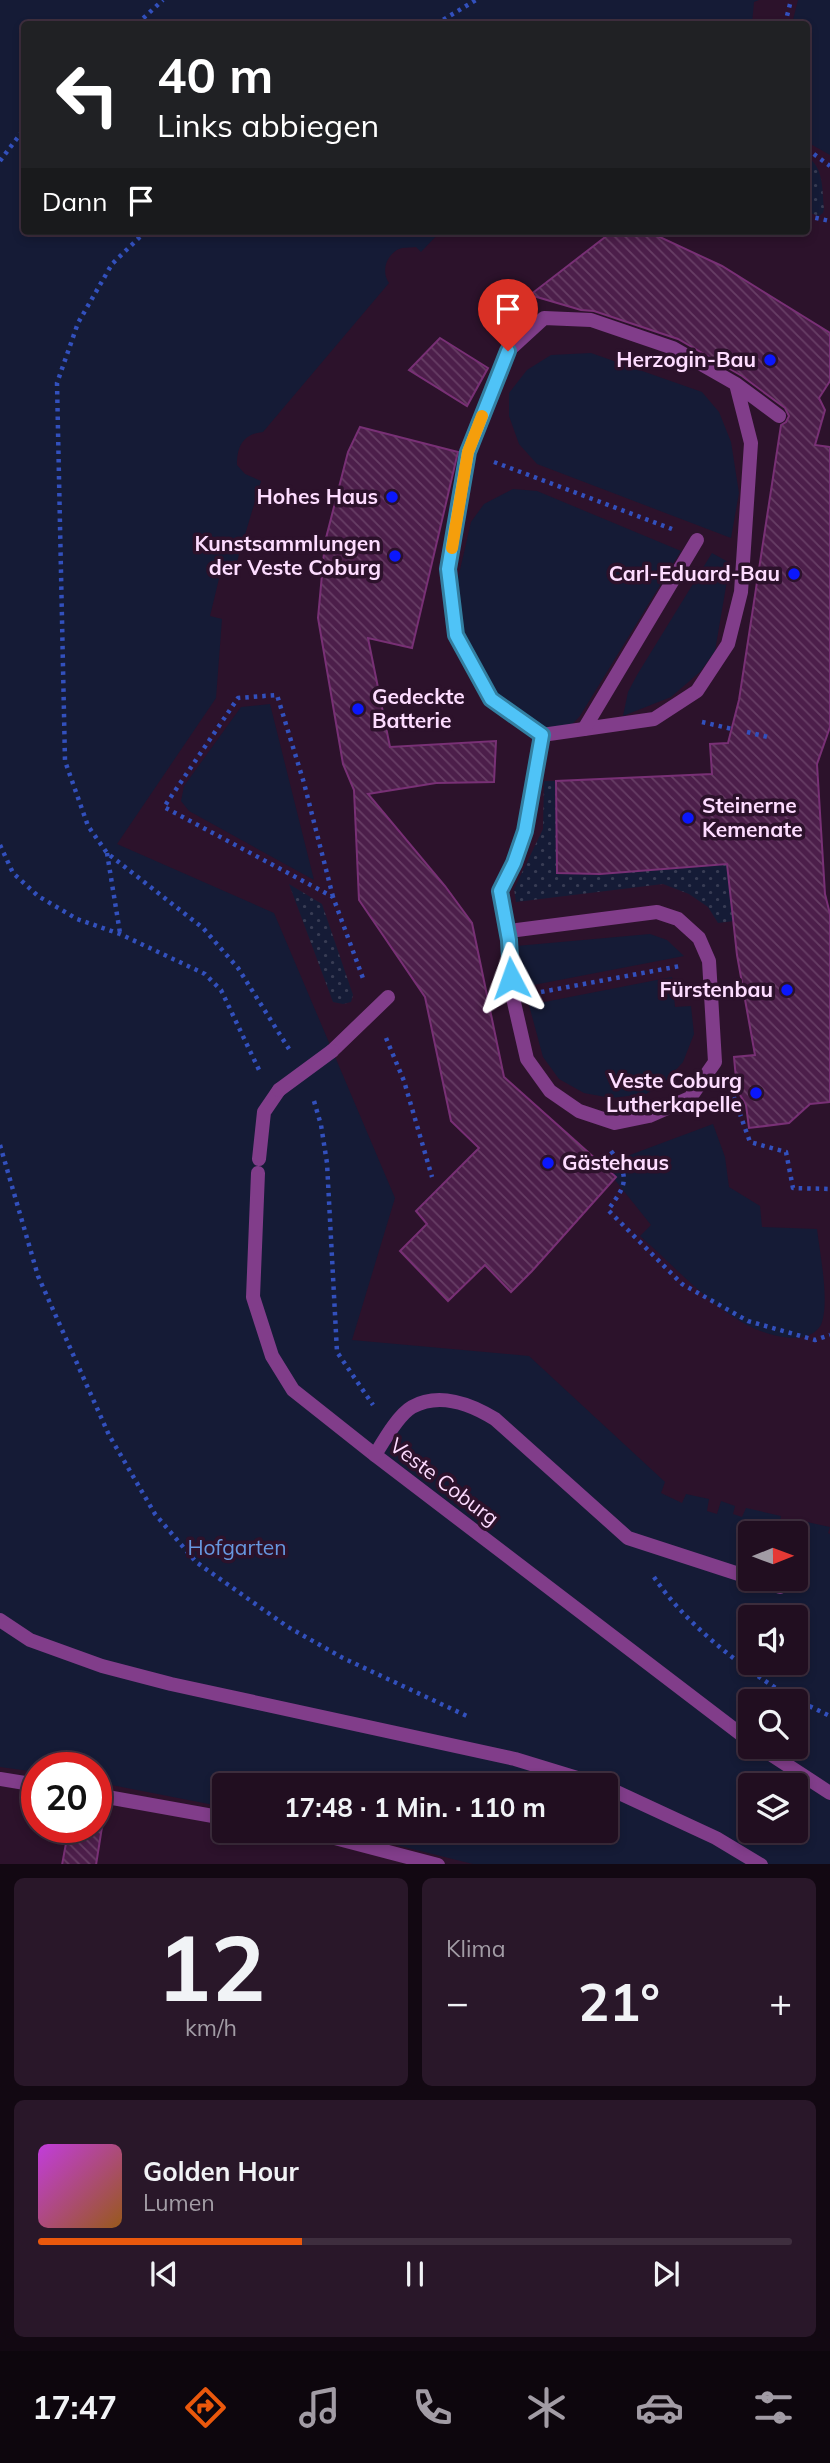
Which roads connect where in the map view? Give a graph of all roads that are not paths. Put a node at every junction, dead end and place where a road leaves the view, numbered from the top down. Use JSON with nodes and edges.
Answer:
{"nodes":[{"id":1,"x":736,"y":384,"type":"junction"},
{"id":2,"x":779,"y":416,"type":"dead end"},
{"id":3,"x":697,"y":540,"type":"dead end"},
{"id":4,"x":584,"y":729,"type":"junction"},
{"id":5,"x":542,"y":735,"type":"junction"},
{"id":6,"x":517,"y":930,"type":"dead end"},
{"id":7,"x":388,"y":997,"type":"dead end"},
{"id":8,"x":375,"y":1455,"type":"junction"},
{"id":9,"x":738,"y":1573,"type":"edge"},
{"id":10,"x":0,"y":1619,"type":"edge"},
{"id":11,"x":738,"y":1732,"type":"edge"},
{"id":12,"x":778,"y":1759,"type":"edge"},
{"id":13,"x":561,"y":1773,"type":"edge"},
{"id":14,"x":0,"y":1779,"type":"edge"},
{"id":15,"x":21,"y":1782,"type":"edge"},
{"id":16,"x":618,"y":1793,"type":"edge"},
{"id":17,"x":830,"y":1793,"type":"edge"},
{"id":18,"x":112,"y":1798,"type":"edge"},
{"id":19,"x":212,"y":1816,"type":"edge"},
{"id":20,"x":355,"y":1843,"type":"edge"},
{"id":21,"x":438,"y":1864,"type":"edge"},
{"id":22,"x":761,"y":1864,"type":"edge"}],
"edges":[{"from":1,"to":2,"type":"street"},
{"from":1,"to":4,"type":"street"},
{"from":1,"to":5,"type":"street"},
{"from":3,"to":4,"type":"street"},
{"from":4,"to":5,"type":"street"},
{"from":5,"to":6,"type":"street"},
{"from":7,"to":8,"type":"street","name":"Veste Coburg","bridge":true},
{"from":8,"to":9,"type":"street"},
{"from":8,"to":11,"type":"street","name":"Veste Coburg"},
{"from":10,"to":13,"type":"street"},
{"from":12,"to":17,"type":"street"},
{"from":14,"to":15,"type":"street"},
{"from":16,"to":22,"type":"street"},
{"from":18,"to":19,"type":"street"},
{"from":20,"to":21,"type":"street"}]}
